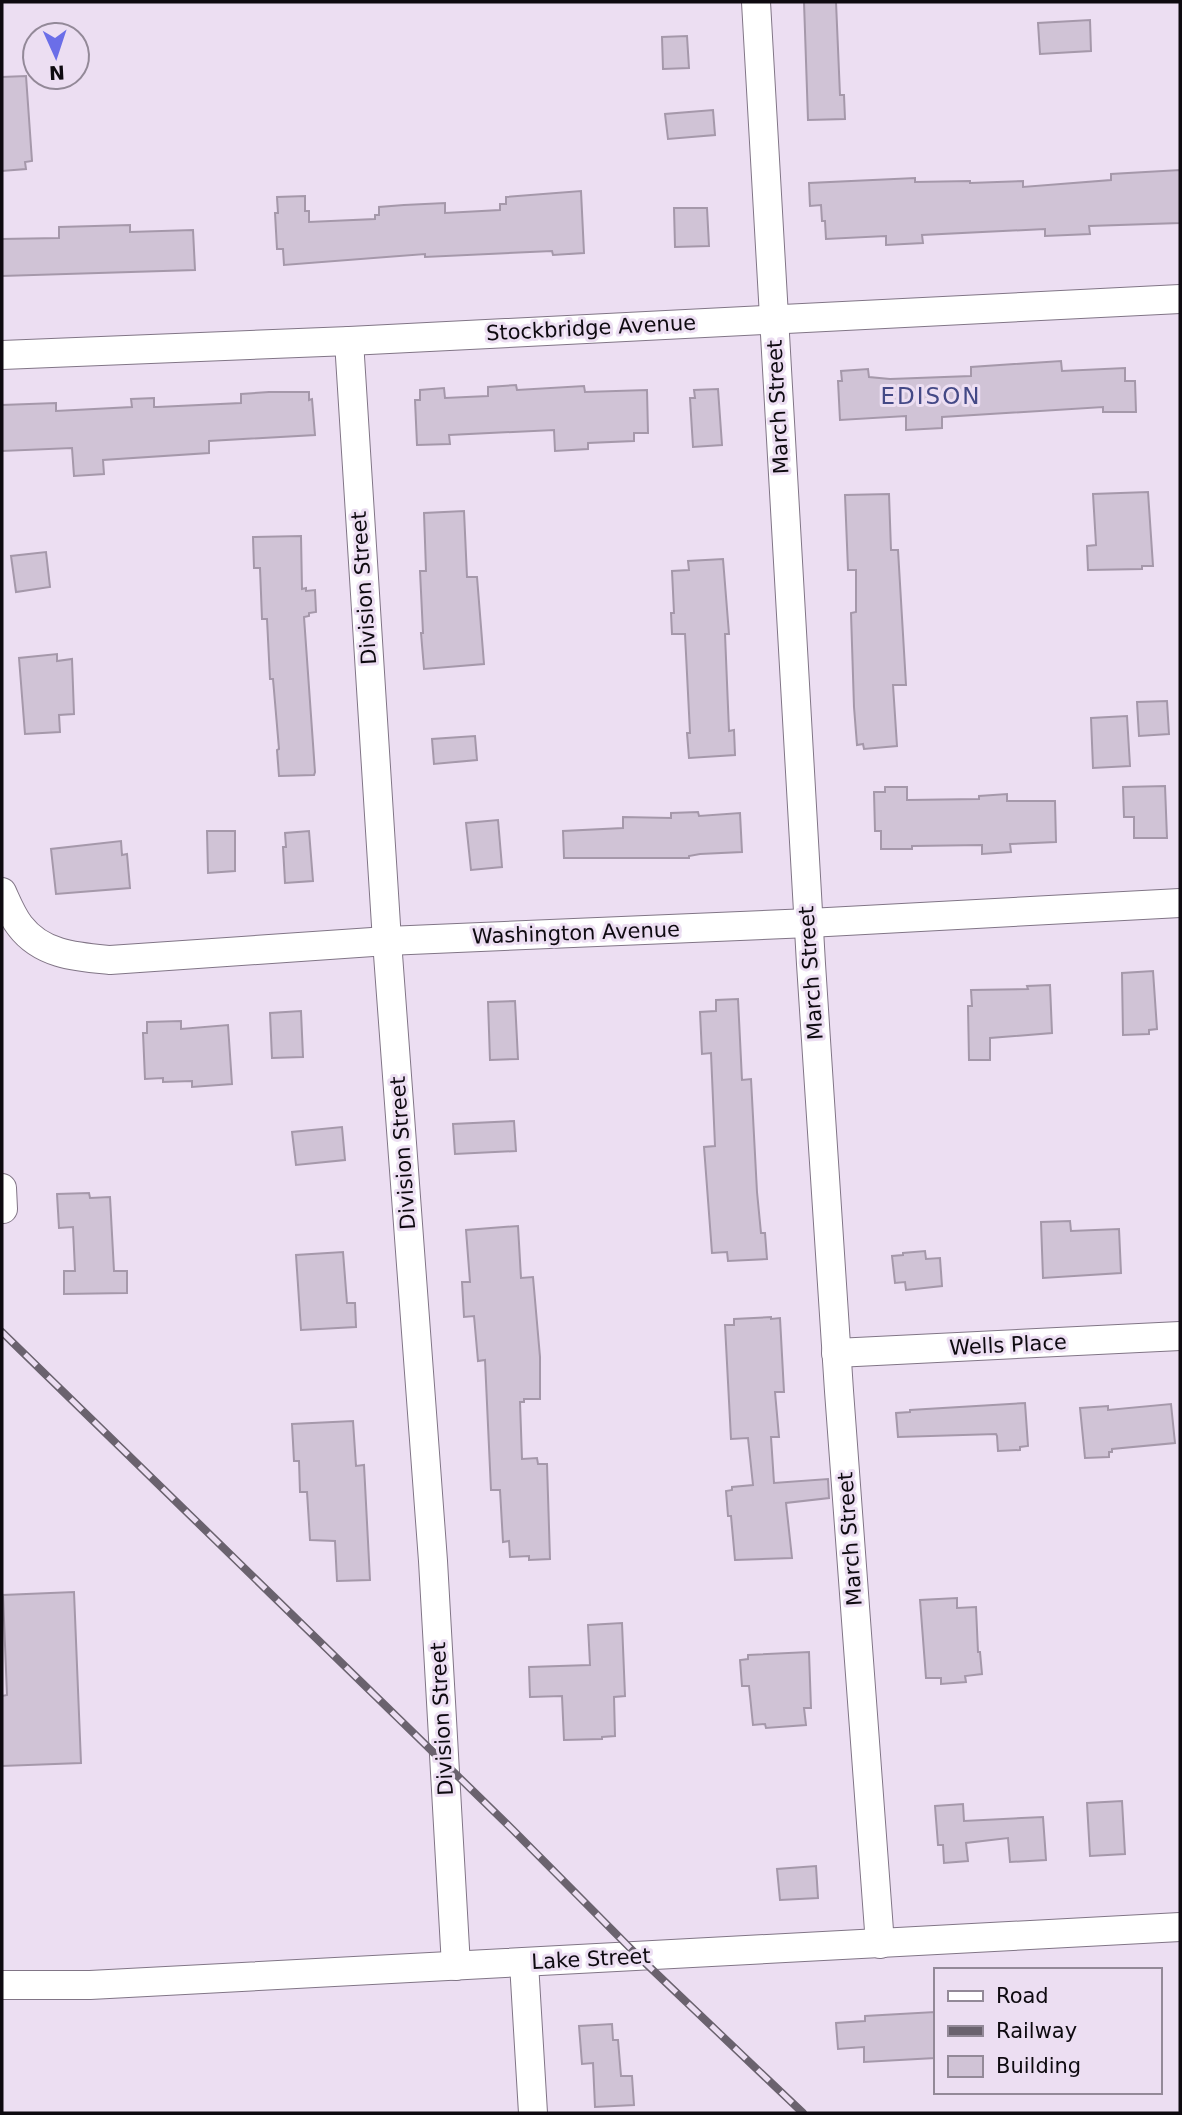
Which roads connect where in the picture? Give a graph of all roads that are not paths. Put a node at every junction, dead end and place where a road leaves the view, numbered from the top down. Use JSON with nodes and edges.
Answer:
{"nodes":[{"id":1,"x":756,"y":2,"type":"edge"},
{"id":2,"x":1180,"y":299,"type":"edge"},
{"id":3,"x":773,"y":319,"type":"junction"},
{"id":4,"x":349,"y":341,"type":"junction"},
{"id":5,"x":2,"y":355,"type":"edge"},
{"id":6,"x":2,"y":892,"type":"edge"},
{"id":7,"x":1180,"y":904,"type":"edge"},
{"id":8,"x":809,"y":923,"type":"junction"},
{"id":9,"x":387,"y":941,"type":"junction"},
{"id":10,"x":1180,"y":1336,"type":"edge"},
{"id":11,"x":836,"y":1353,"type":"junction"},
{"id":12,"x":1180,"y":1927,"type":"edge"},
{"id":13,"x":880,"y":1944,"type":"junction"},
{"id":14,"x":524,"y":1962,"type":"junction"},
{"id":15,"x":456,"y":1966,"type":"junction"},
{"id":16,"x":2,"y":1985,"type":"edge"},
{"id":17,"x":533,"y":2113,"type":"edge"}],
"edges":[{"from":1,"to":3,"type":"street","name":"March Street"},
{"from":2,"to":3,"type":"street","name":"Stockbridge Avenue"},
{"from":3,"to":4,"type":"street","name":"Stockbridge Avenue"},
{"from":3,"to":8,"type":"street","name":"March Street"},
{"from":4,"to":5,"type":"street","name":"Stockbridge Avenue"},
{"from":4,"to":9,"type":"street","name":"Division Street"},
{"from":6,"to":9,"type":"street","name":"Washington Avenue"},
{"from":7,"to":8,"type":"street","name":"Washington Avenue"},
{"from":8,"to":9,"type":"street","name":"Washington Avenue"},
{"from":8,"to":11,"type":"street","name":"March Street"},
{"from":9,"to":15,"type":"street","name":"Division Street"},
{"from":10,"to":11,"type":"street","name":"Wells Place"},
{"from":11,"to":13,"type":"street","name":"March Street"},
{"from":12,"to":13,"type":"street","name":"Lake Street"},
{"from":13,"to":14,"type":"street","name":"Lake Street"},
{"from":14,"to":15,"type":"street","name":"Lake Street"},
{"from":14,"to":17,"type":"street"},
{"from":15,"to":16,"type":"street","name":"Lake Street"}]}
